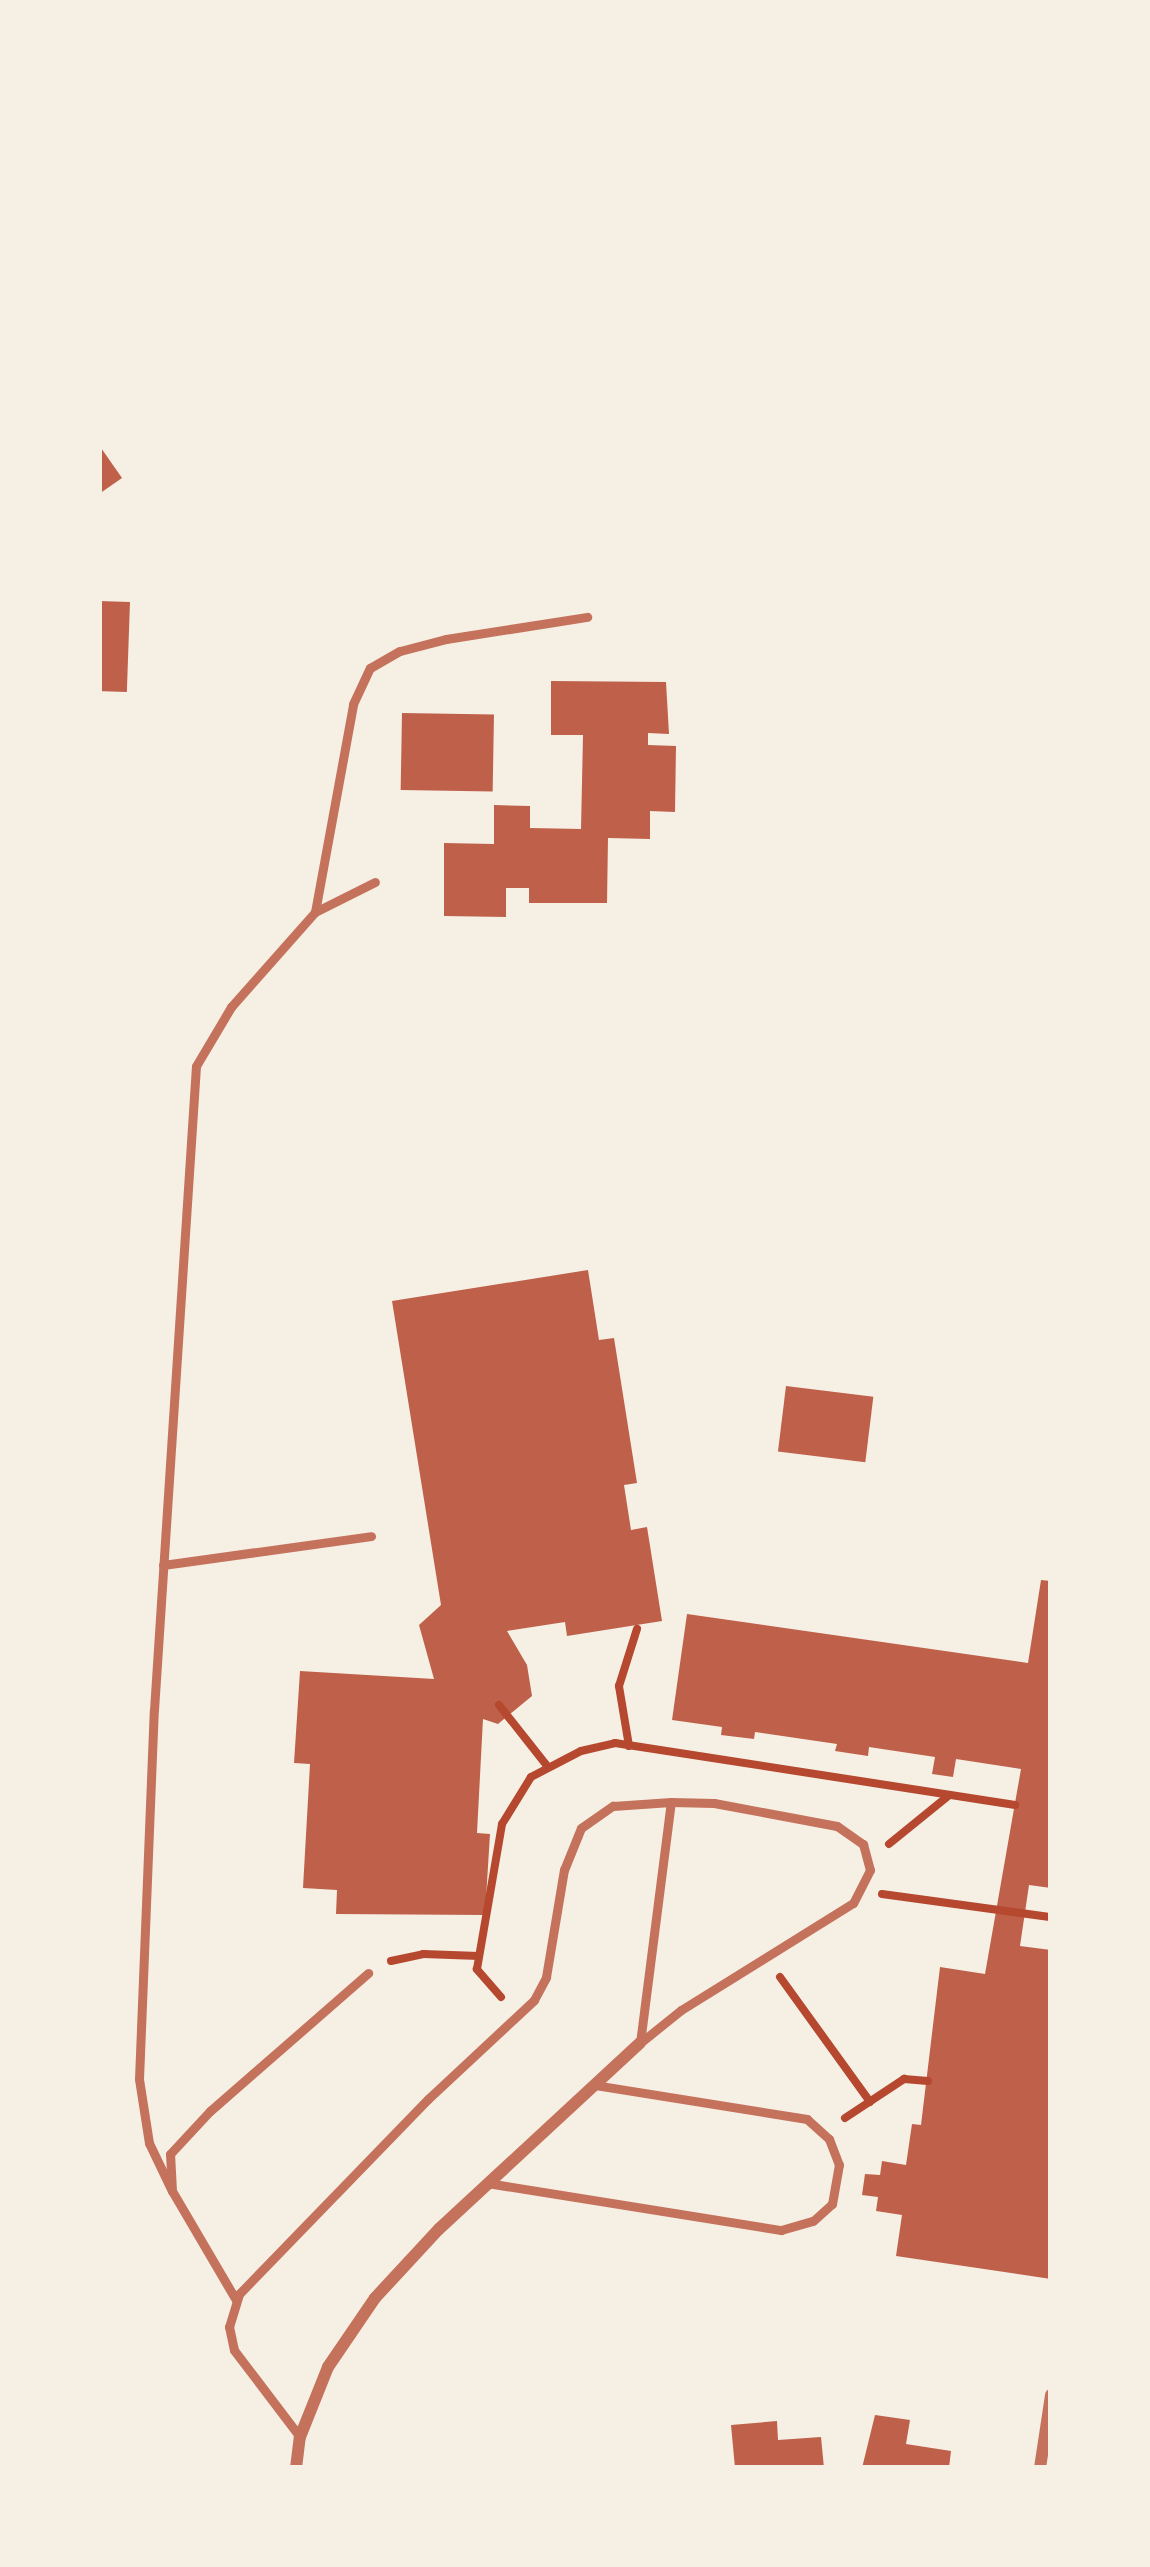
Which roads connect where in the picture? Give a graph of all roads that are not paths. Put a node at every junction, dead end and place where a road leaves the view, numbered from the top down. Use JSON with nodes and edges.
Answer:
{"nodes":[{"id":1,"x":587,"y":617,"type":"dead end"},
{"id":2,"x":375,"y":882,"type":"dead end"},
{"id":3,"x":315,"y":912,"type":"junction"},
{"id":4,"x":371,"y":1536,"type":"dead end"},
{"id":5,"x":164,"y":1565,"type":"junction"},
{"id":6,"x":671,"y":1802,"type":"junction"},
{"id":7,"x":368,"y":1973,"type":"road end"},
{"id":8,"x":640,"y":2044,"type":"junction"},
{"id":9,"x":594,"y":2085,"type":"junction"},
{"id":10,"x":488,"y":2182,"type":"junction"},
{"id":11,"x":172,"y":2192,"type":"junction"},
{"id":12,"x":236,"y":2300,"type":"junction"},
{"id":13,"x":1051,"y":2395,"type":"edge"},
{"id":14,"x":301,"y":2437,"type":"junction"},
{"id":15,"x":296,"y":2468,"type":"edge"},
{"id":16,"x":1040,"y":2468,"type":"edge"}],
"edges":[{"from":1,"to":3,"type":"lane"},
{"from":2,"to":3,"type":"lane"},
{"from":3,"to":5,"type":"lane"},
{"from":4,"to":5,"type":"lane"},
{"from":5,"to":11,"type":"lane"},
{"from":6,"to":8,"type":"lane"},
{"from":6,"to":8,"type":"lane"},
{"from":6,"to":12,"type":"lane"},
{"from":7,"to":11,"type":"lane"},
{"from":8,"to":9,"type":"street"},
{"from":9,"to":10,"type":"street"},
{"from":9,"to":10,"type":"lane"},
{"from":10,"to":14,"type":"street"},
{"from":11,"to":12,"type":"lane"},
{"from":12,"to":14,"type":"lane"},
{"from":13,"to":16,"type":"street"},
{"from":14,"to":15,"type":"street"}]}
